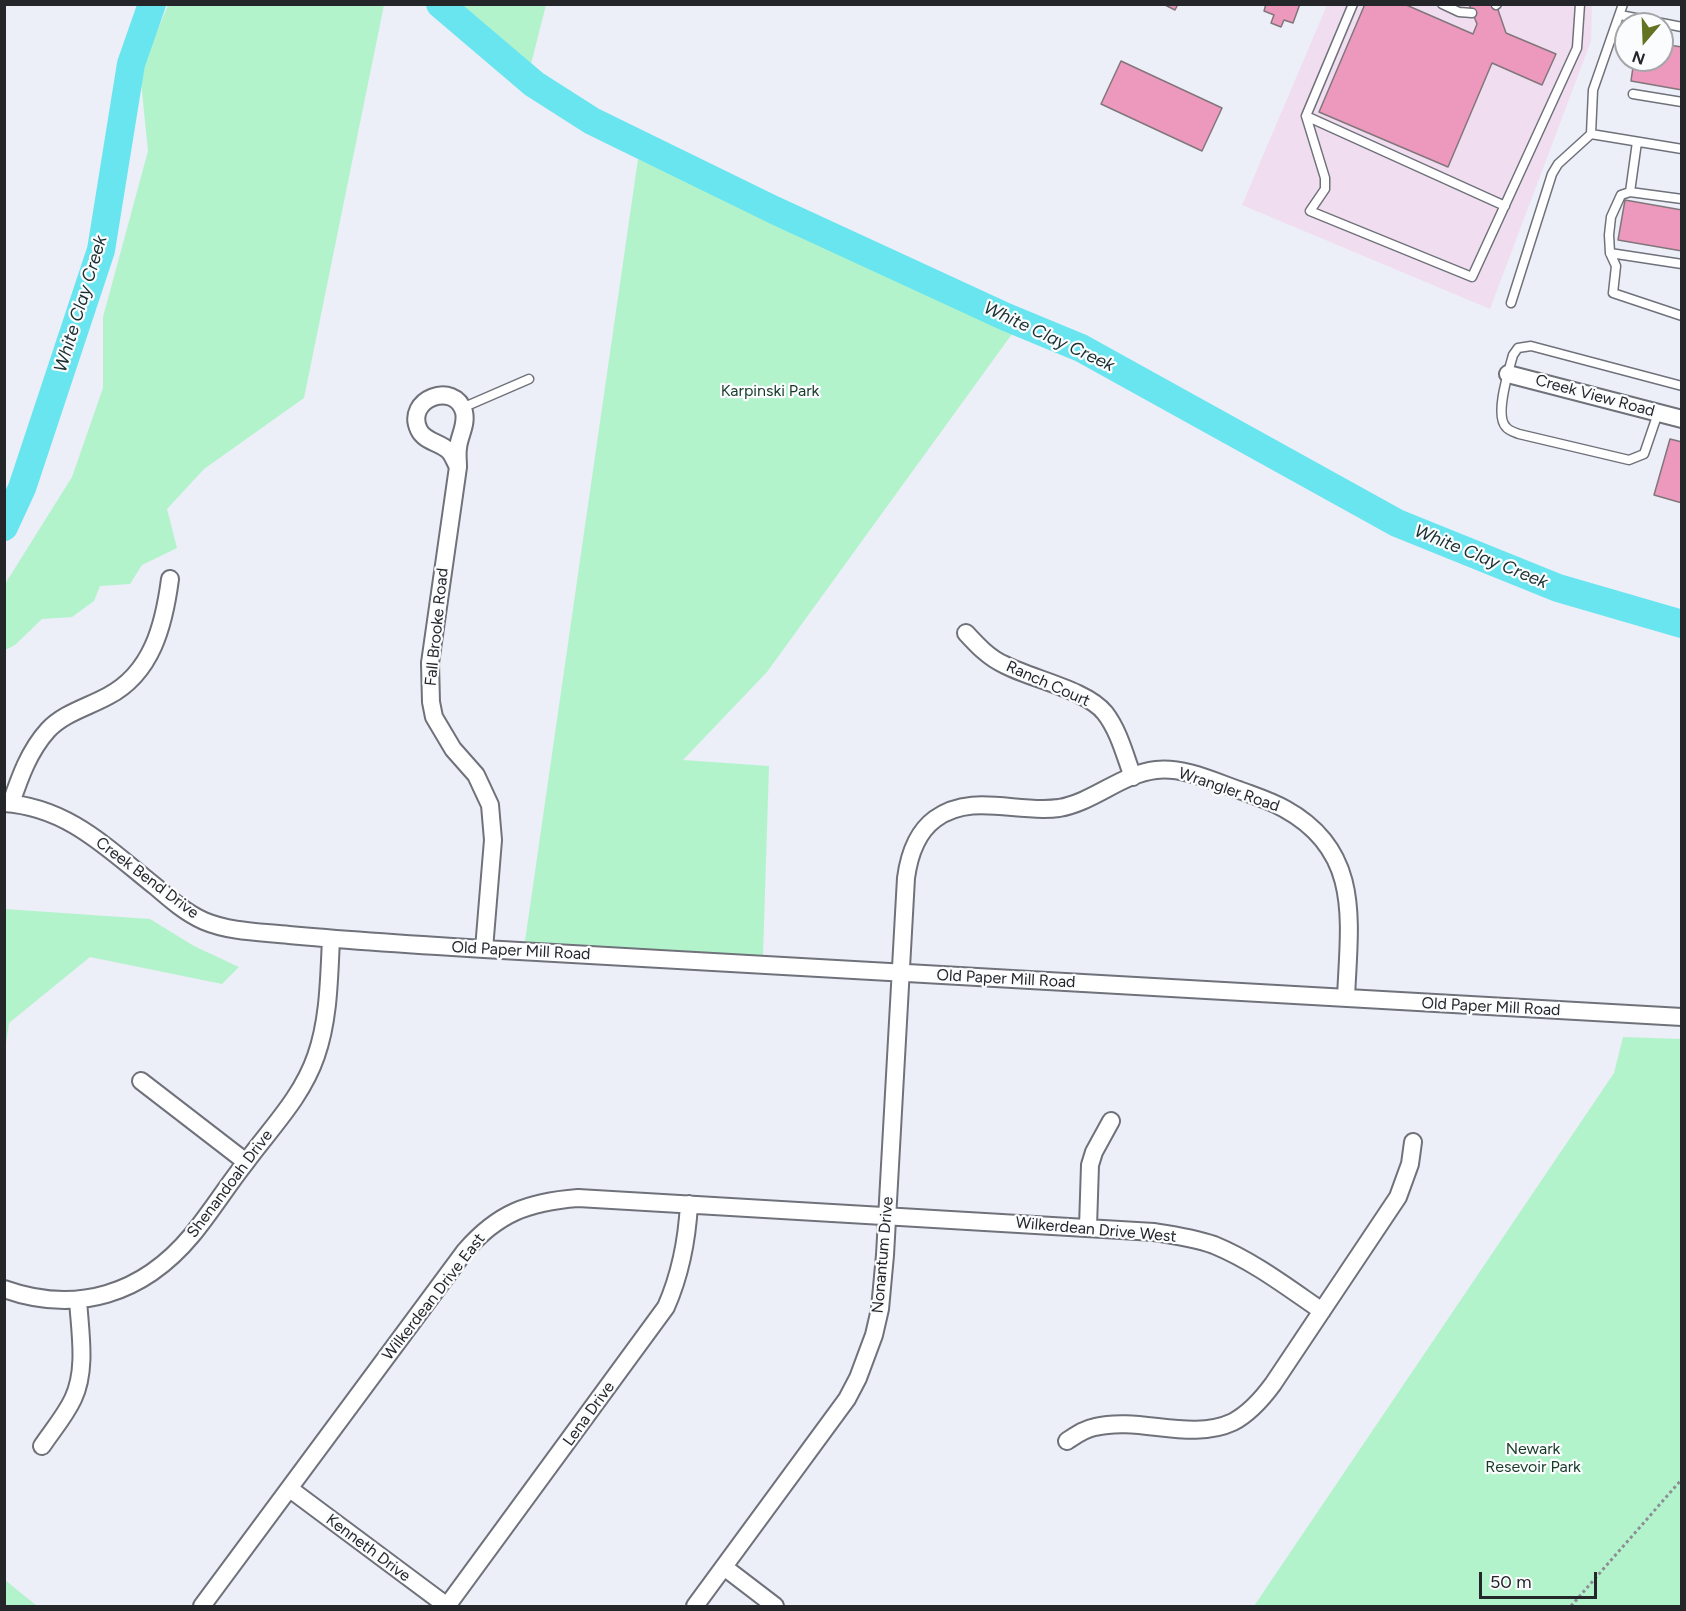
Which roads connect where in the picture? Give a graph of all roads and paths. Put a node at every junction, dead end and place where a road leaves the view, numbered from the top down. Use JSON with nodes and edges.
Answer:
{"nodes":[{"id":1,"x":1353,"y":4,"type":"edge"},
{"id":2,"x":1442,"y":4,"type":"edge"},
{"id":3,"x":1580,"y":4,"type":"edge"},
{"id":4,"x":1472,"y":13,"type":"dead end"},
{"id":5,"x":1614,"y":32,"type":"edge"},
{"id":6,"x":1633,"y":94,"type":"dead end"},
{"id":7,"x":1682,"y":102,"type":"edge"},
{"id":8,"x":1306,"y":116,"type":"junction"},
{"id":9,"x":1591,"y":134,"type":"junction"},
{"id":10,"x":1637,"y":142,"type":"junction"},
{"id":11,"x":1682,"y":149,"type":"edge"},
{"id":12,"x":1630,"y":192,"type":"junction"},
{"id":13,"x":1682,"y":199,"type":"edge"},
{"id":14,"x":1505,"y":206,"type":"junction"},
{"id":15,"x":1610,"y":254,"type":"junction"},
{"id":16,"x":1682,"y":264,"type":"edge"},
{"id":17,"x":1511,"y":303,"type":"dead end"},
{"id":18,"x":1682,"y":316,"type":"edge"},
{"id":19,"x":1508,"y":374,"type":"junction"},
{"id":20,"x":529,"y":379,"type":"dead end"},
{"id":21,"x":1682,"y":386,"type":"edge"},
{"id":22,"x":462,"y":408,"type":"junction"},
{"id":23,"x":1658,"y":413,"type":"junction"},
{"id":24,"x":1682,"y":419,"type":"edge"},
{"id":25,"x":458,"y":467,"type":"junction"},
{"id":26,"x":170,"y":579,"type":"dead end"},
{"id":27,"x":966,"y":633,"type":"dead end"},
{"id":28,"x":1133,"y":777,"type":"junction"},
{"id":29,"x":8,"y":803,"type":"edge"},
{"id":30,"x":913,"y":848,"type":"joint"},
{"id":31,"x":331,"y":939,"type":"junction"},
{"id":32,"x":484,"y":949,"type":"junction"},
{"id":33,"x":901,"y":973,"type":"junction"},
{"id":34,"x":1346,"y":998,"type":"junction"},
{"id":35,"x":1682,"y":1017,"type":"edge"},
{"id":36,"x":141,"y":1081,"type":"dead end"},
{"id":37,"x":1111,"y":1121,"type":"dead end"},
{"id":38,"x":1413,"y":1142,"type":"dead end"},
{"id":39,"x":246,"y":1162,"type":"junction"},
{"id":40,"x":689,"y":1204,"type":"junction"},
{"id":41,"x":888,"y":1216,"type":"junction"},
{"id":42,"x":1088,"y":1227,"type":"junction"},
{"id":43,"x":4,"y":1289,"type":"edge"},
{"id":44,"x":78,"y":1300,"type":"junction"},
{"id":45,"x":1322,"y":1311,"type":"junction"},
{"id":46,"x":1067,"y":1441,"type":"dead end"},
{"id":47,"x":42,"y":1446,"type":"dead end"},
{"id":48,"x":1682,"y":1479,"type":"edge"},
{"id":49,"x":290,"y":1489,"type":"junction"},
{"id":50,"x":724,"y":1567,"type":"junction"},
{"id":51,"x":202,"y":1606,"type":"edge"},
{"id":52,"x":447,"y":1606,"type":"edge"},
{"id":53,"x":694,"y":1606,"type":"edge"},
{"id":54,"x":775,"y":1606,"type":"edge"},
{"id":55,"x":1570,"y":1606,"type":"edge"}],
"edges":[{"from":1,"to":8,"type":"lane"},
{"from":2,"to":4,"type":"lane"},
{"from":3,"to":14,"type":"lane"},
{"from":5,"to":9,"type":"lane"},
{"from":6,"to":7,"type":"lane"},
{"from":8,"to":14,"type":"lane"},
{"from":8,"to":14,"type":"lane"},
{"from":9,"to":10,"type":"lane"},
{"from":9,"to":17,"type":"lane"},
{"from":10,"to":11,"type":"lane"},
{"from":10,"to":12,"type":"lane"},
{"from":12,"to":13,"type":"lane"},
{"from":12,"to":15,"type":"lane"},
{"from":15,"to":16,"type":"lane"},
{"from":15,"to":18,"type":"lane"},
{"from":19,"to":21,"type":"lane"},
{"from":19,"to":23,"type":"street","name":"Creek View Road"},
{"from":19,"to":23,"type":"lane"},
{"from":20,"to":22,"type":"lane"},
{"from":22,"to":25,"type":"street","name":"Fall Brooke Road"},
{"from":22,"to":25,"type":"street"},
{"from":23,"to":24,"type":"street","name":"Creek View Road"},
{"from":25,"to":32,"type":"street","name":"Fall Brooke Road"},
{"from":26,"to":29,"type":"street"},
{"from":27,"to":28,"type":"street","name":"Ranch Court"},
{"from":28,"to":30,"type":"street","name":"Wrangler Road"},
{"from":28,"to":34,"type":"street","name":"Wrangler Road"},
{"from":29,"to":31,"type":"street","name":"Creek Bend Drive"},
{"from":30,"to":33,"type":"street","name":"Nonantum Drive"},
{"from":31,"to":32,"type":"street","name":"Old Paper Mill Road"},
{"from":31,"to":39,"type":"street","name":"Shenandoah Drive"},
{"from":32,"to":33,"type":"street","name":"Old Paper Mill Road"},
{"from":33,"to":34,"type":"street","name":"Old Paper Mill Road"},
{"from":33,"to":41,"type":"street","name":"Nonantum Drive"},
{"from":34,"to":35,"type":"street","name":"Old Paper Mill Road"},
{"from":36,"to":39,"type":"street"},
{"from":37,"to":42,"type":"street"},
{"from":38,"to":45,"type":"street"},
{"from":39,"to":44,"type":"street","name":"Shenandoah Drive"},
{"from":40,"to":41,"type":"street","name":"Wilkerdean Drive East"},
{"from":40,"to":49,"type":"street","name":"Wilkerdean Drive East"},
{"from":40,"to":52,"type":"street","name":"Lena Drive"},
{"from":41,"to":42,"type":"street","name":"Wilkerdean Drive West"},
{"from":41,"to":50,"type":"street","name":"Nonantum Drive"},
{"from":42,"to":45,"type":"street","name":"Wilkerdean Drive West"},
{"from":43,"to":44,"type":"street","name":"Shenandoah Drive"},
{"from":44,"to":47,"type":"street"},
{"from":45,"to":46,"type":"street"},
{"from":48,"to":55,"type":"path"},
{"from":49,"to":51,"type":"street","name":"Wilkerdean Drive East"},
{"from":49,"to":52,"type":"street","name":"Kenneth Drive"},
{"from":50,"to":53,"type":"street","name":"Nonantum Drive"},
{"from":50,"to":54,"type":"street"}]}
